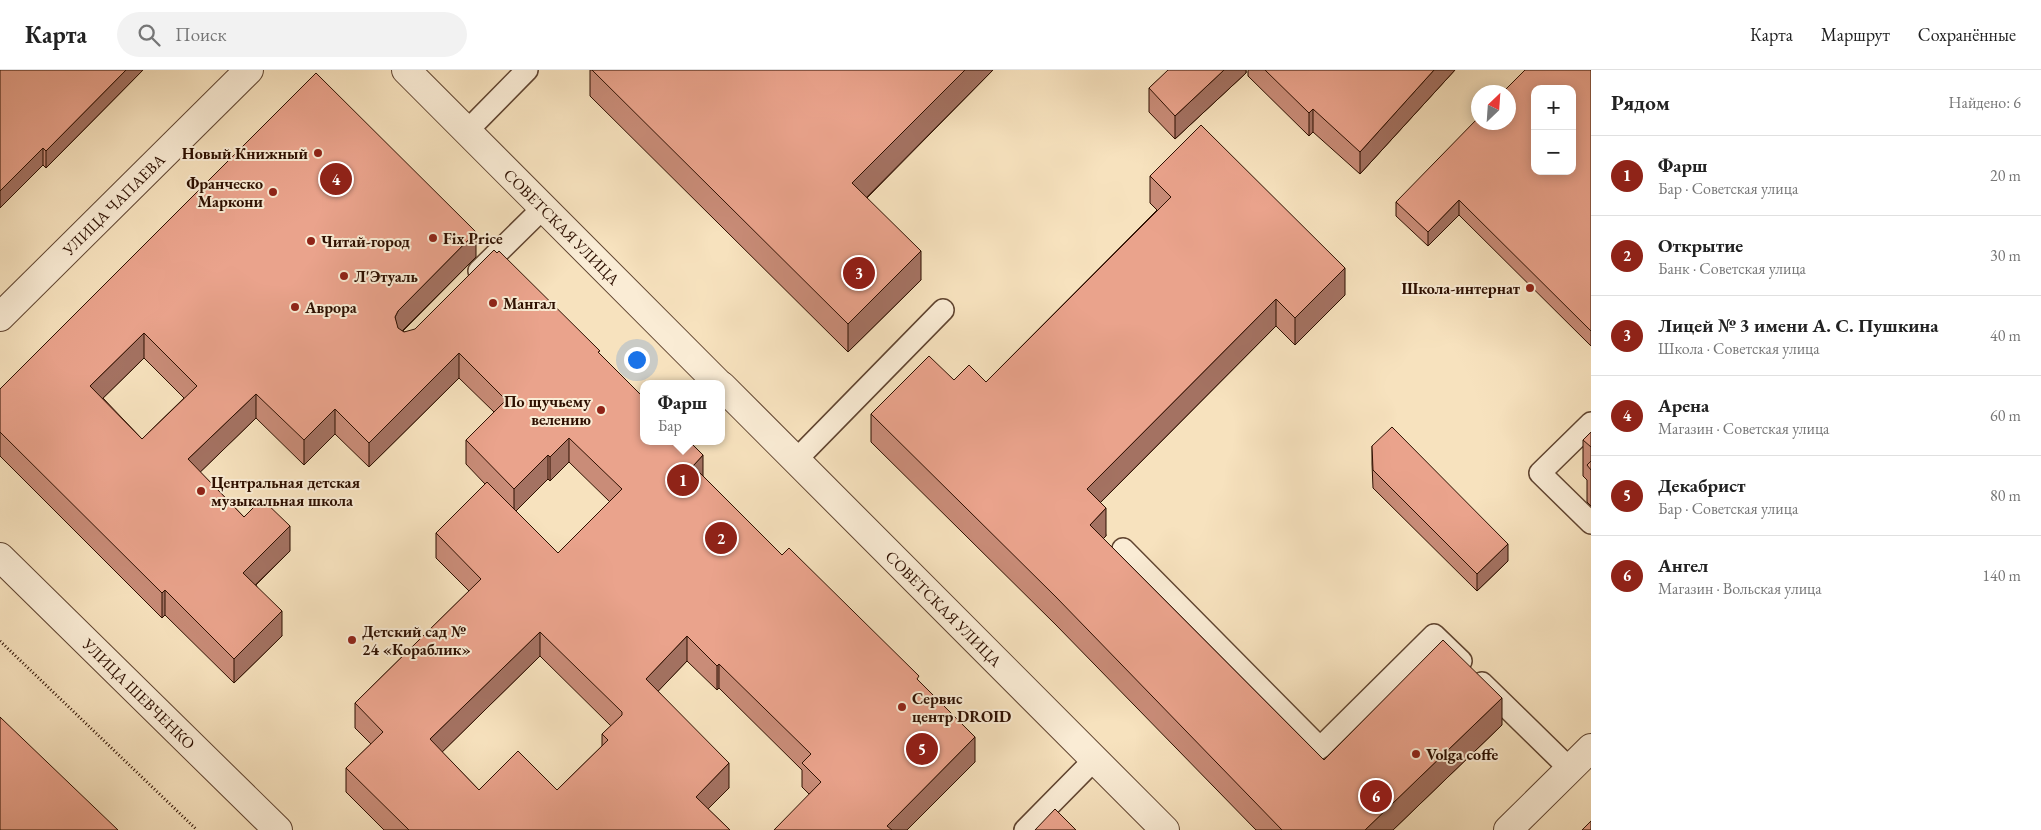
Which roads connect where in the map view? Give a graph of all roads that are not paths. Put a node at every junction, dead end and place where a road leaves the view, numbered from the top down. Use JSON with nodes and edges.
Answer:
{"nodes":[{"id":1,"x":249,"y":70,"type":"edge"},
{"id":2,"x":406,"y":70,"type":"edge"},
{"id":3,"x":527,"y":70,"type":"edge"},
{"id":4,"x":467,"y":132,"type":"junction"},
{"id":5,"x":543,"y":208,"type":"junction"},
{"id":6,"x":462,"y":288,"type":"edge"},
{"id":7,"x":943,"y":310,"type":"dead end"},
{"id":8,"x":0,"y":317,"type":"edge"},
{"id":9,"x":715,"y":380,"type":"edge"},
{"id":10,"x":725,"y":389,"type":"edge"},
{"id":11,"x":1591,"y":422,"type":"edge"},
{"id":12,"x":796,"y":460,"type":"junction"},
{"id":13,"x":1591,"y":523,"type":"edge"},
{"id":14,"x":1123,"y":549,"type":"dead end"},
{"id":15,"x":0,"y":557,"type":"edge"},
{"id":16,"x":1591,"y":748,"type":"edge"},
{"id":17,"x":1094,"y":759,"type":"junction"},
{"id":18,"x":1570,"y":769,"type":"junction"},
{"id":19,"x":278,"y":830,"type":"edge"},
{"id":20,"x":1025,"y":830,"type":"edge"},
{"id":21,"x":1165,"y":830,"type":"edge"},
{"id":22,"x":1508,"y":830,"type":"edge"}],
"edges":[{"from":1,"to":8,"type":"street","name":"УЛИЦА ЧАПАЕВА"},
{"from":2,"to":4,"type":"street","name":"СОВЕТСКАЯ УЛИЦА"},
{"from":3,"to":4,"type":"lane"},
{"from":4,"to":5,"type":"street","name":"СОВЕТСКАЯ УЛИЦА"},
{"from":5,"to":6,"type":"lane"},
{"from":5,"to":9,"type":"street","name":"СОВЕТСКАЯ УЛИЦА"},
{"from":7,"to":12,"type":"lane"},
{"from":10,"to":12,"type":"street","name":"СОВЕТСКАЯ УЛИЦА"},
{"from":11,"to":13,"type":"lane"},
{"from":12,"to":17,"type":"street","name":"СОВЕТСКАЯ УЛИЦА"},
{"from":14,"to":18,"type":"lane"},
{"from":15,"to":19,"type":"street","name":"УЛИЦА ШЕВЧЕНКО"},
{"from":16,"to":18,"type":"street"},
{"from":17,"to":20,"type":"lane"},
{"from":17,"to":21,"type":"street","name":"СОВЕТСКАЯ УЛИЦА"},
{"from":18,"to":22,"type":"street"}]}
